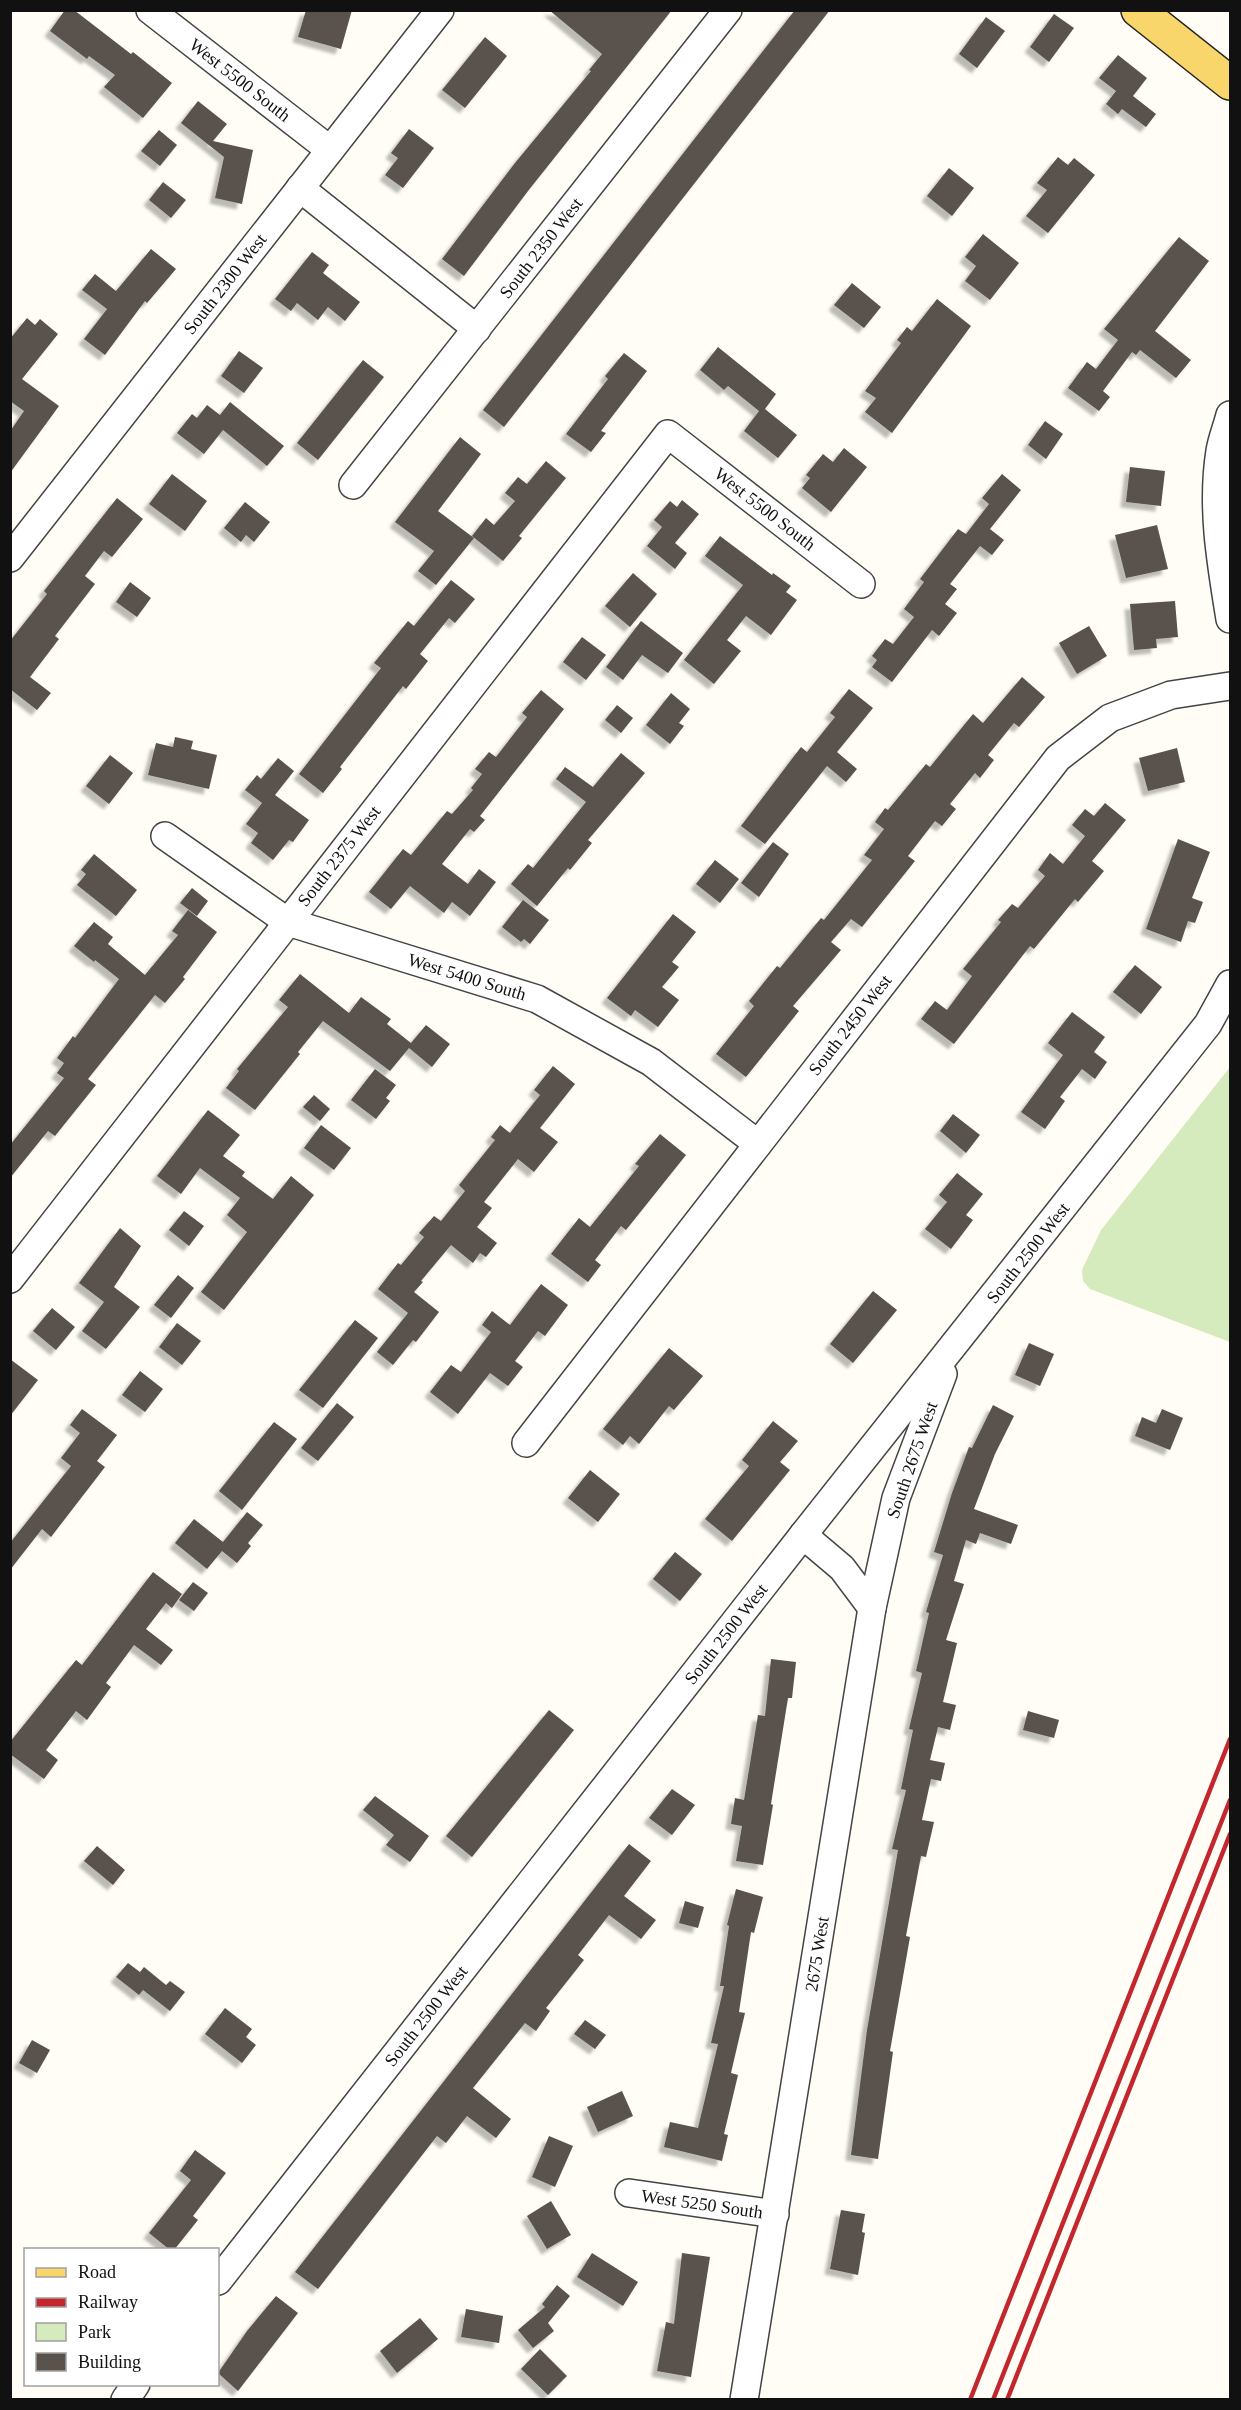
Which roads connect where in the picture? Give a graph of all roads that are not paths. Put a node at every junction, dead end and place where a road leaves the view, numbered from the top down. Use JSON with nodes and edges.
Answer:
{"nodes":[{"id":1,"x":150,"y":10,"type":"edge"},
{"id":2,"x":440,"y":10,"type":"edge"},
{"id":3,"x":728,"y":10,"type":"edge"},
{"id":4,"x":1138,"y":10,"type":"edge"},
{"id":5,"x":1230,"y":83,"type":"edge"},
{"id":6,"x":330,"y":150,"type":"junction"},
{"id":7,"x":300,"y":188,"type":"junction"},
{"id":8,"x":477,"y":329,"type":"junction"},
{"id":9,"x":1230,"y":415,"type":"edge"},
{"id":10,"x":668,"y":434,"type":"joint"},
{"id":11,"x":353,"y":485,"type":"dead end"},
{"id":12,"x":10,"y":558,"type":"edge"},
{"id":13,"x":861,"y":584,"type":"dead end"},
{"id":14,"x":1230,"y":619,"type":"edge"},
{"id":15,"x":1230,"y":686,"type":"edge"},
{"id":16,"x":165,"y":836,"type":"dead end"},
{"id":17,"x":288,"y":922,"type":"junction"},
{"id":18,"x":1230,"y":984,"type":"edge"},
{"id":19,"x":758,"y":1144,"type":"junction"},
{"id":20,"x":10,"y":1279,"type":"edge"},
{"id":21,"x":952,"y":1350,"type":"junction"},
{"id":22,"x":526,"y":1443,"type":"dead end"},
{"id":23,"x":803,"y":1535,"type":"junction"},
{"id":24,"x":872,"y":1608,"type":"junction"},
{"id":25,"x":629,"y":2193,"type":"dead end"},
{"id":26,"x":775,"y":2214,"type":"junction"},
{"id":27,"x":219,"y":2280,"type":"edge"},
{"id":28,"x":135,"y":2386,"type":"edge"},
{"id":29,"x":125,"y":2400,"type":"edge"},
{"id":30,"x":744,"y":2400,"type":"edge"}],
"edges":[{"from":1,"to":6,"type":"street","name":"West 5500 South"},
{"from":2,"to":6,"type":"street","name":"South 2300 West"},
{"from":3,"to":8,"type":"street","name":"South 2350 West"},
{"from":4,"to":5,"type":"main road"},
{"from":6,"to":7,"type":"street","name":"South 2300 West"},
{"from":7,"to":8,"type":"street"},
{"from":7,"to":12,"type":"street","name":"South 2300 West"},
{"from":8,"to":11,"type":"street","name":"South 2350 West"},
{"from":9,"to":14,"type":"street"},
{"from":10,"to":13,"type":"street","name":"West 5500 South"},
{"from":10,"to":17,"type":"street","name":"South 2375 West"},
{"from":15,"to":19,"type":"street","name":"South 2450 West"},
{"from":16,"to":17,"type":"street","name":"West 5400 South"},
{"from":17,"to":19,"type":"street","name":"West 5400 South"},
{"from":17,"to":20,"type":"street","name":"South 2375 West"},
{"from":18,"to":21,"type":"street","name":"South 2500 West"},
{"from":19,"to":22,"type":"street","name":"South 2450 West"},
{"from":21,"to":23,"type":"street","name":"South 2500 West"},
{"from":21,"to":24,"type":"street","name":"South 2675 West"},
{"from":23,"to":24,"type":"street"},
{"from":23,"to":27,"type":"street","name":"South 2500 West"},
{"from":24,"to":26,"type":"street","name":"2675 West"},
{"from":25,"to":26,"type":"street","name":"West 5250 South"},
{"from":26,"to":30,"type":"street","name":"2675 West"},
{"from":28,"to":29,"type":"street"}]}
